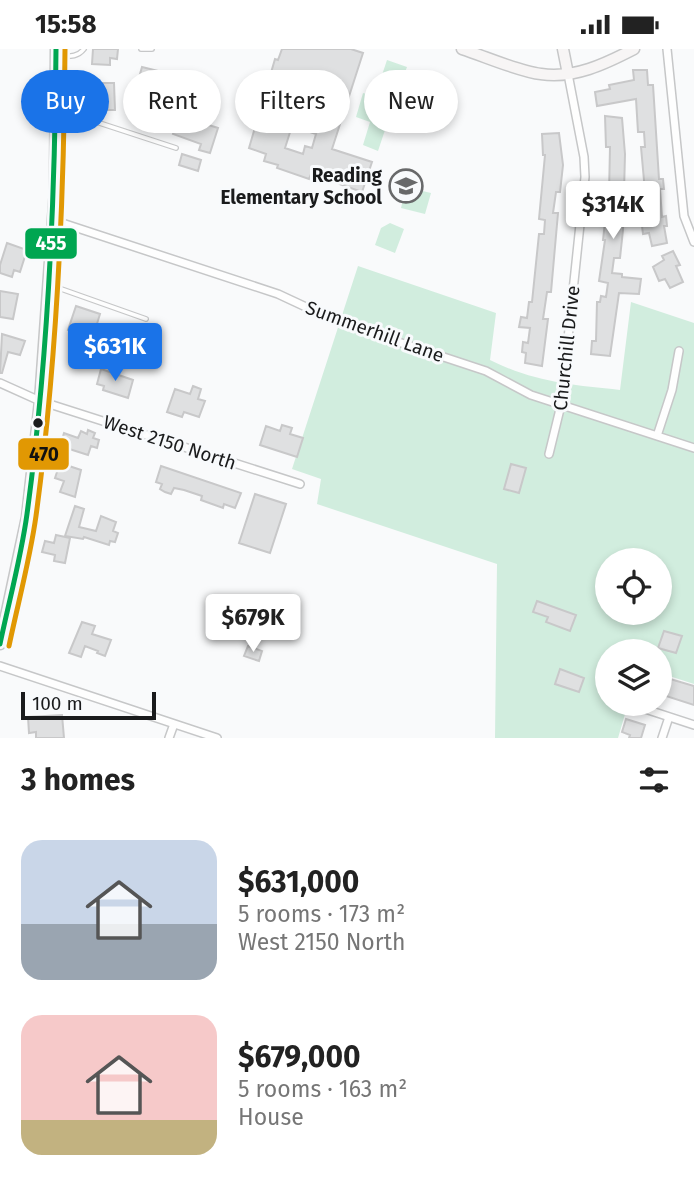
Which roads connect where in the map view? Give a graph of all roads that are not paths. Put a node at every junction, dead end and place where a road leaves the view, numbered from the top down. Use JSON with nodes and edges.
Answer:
{"nodes":[{"id":1,"x":84,"y":49,"type":"edge"},
{"id":2,"x":141,"y":49,"type":"edge"},
{"id":3,"x":152,"y":49,"type":"edge"},
{"id":4,"x":462,"y":49,"type":"edge"},
{"id":5,"x":563,"y":49,"type":"edge"},
{"id":6,"x":634,"y":49,"type":"edge"},
{"id":7,"x":667,"y":49,"type":"edge"},
{"id":8,"x":56,"y":52,"type":"edge"},
{"id":9,"x":56,"y":70,"type":"edge"},
{"id":10,"x":568,"y":74,"type":"junction"},
{"id":11,"x":109,"y":126,"type":"edge"},
{"id":12,"x":55,"y":133,"type":"edge"},
{"id":13,"x":176,"y":148,"type":"dead end"},
{"id":14,"x":53,"y":220,"type":"junction"},
{"id":15,"x":694,"y":242,"type":"edge"},
{"id":16,"x":48,"y":284,"type":"junction"},
{"id":17,"x":146,"y":319,"type":"dead end"},
{"id":18,"x":679,"y":351,"type":"dead end"},
{"id":19,"x":0,"y":383,"type":"edge"},
{"id":20,"x":40,"y":401,"type":"junction"},
{"id":21,"x":561,"y":405,"type":"junction"},
{"id":22,"x":657,"y":436,"type":"junction"},
{"id":23,"x":694,"y":448,"type":"edge"},
{"id":24,"x":549,"y":454,"type":"dead end"},
{"id":25,"x":300,"y":484,"type":"dead end"},
{"id":26,"x":0,"y":644,"type":"edge"},
{"id":27,"x":0,"y":666,"type":"edge"},
{"id":28,"x":666,"y":716,"type":"edge"},
{"id":29,"x":669,"y":717,"type":"junction"},
{"id":30,"x":174,"y":724,"type":"junction"},
{"id":31,"x":694,"y":725,"type":"edge"},
{"id":32,"x":169,"y":738,"type":"edge"},
{"id":33,"x":217,"y":738,"type":"edge"},
{"id":34,"x":662,"y":738,"type":"edge"}],
"edges":[{"from":1,"to":8,"type":"lane"},
{"from":2,"to":3,"type":"lane"},
{"from":4,"to":10,"type":"main road"},
{"from":5,"to":10,"type":"main road"},
{"from":6,"to":10,"type":"main road"},
{"from":7,"to":15,"type":"street"},
{"from":8,"to":9,"type":"main road"},
{"from":10,"to":21,"type":"street","name":"Churchill Drive"},
{"from":11,"to":13,"type":"lane"},
{"from":12,"to":14,"type":"main road"},
{"from":14,"to":16,"type":"main road"},
{"from":14,"to":21,"type":"street","name":"Summerhill Lane"},
{"from":16,"to":17,"type":"lane"},
{"from":16,"to":20,"type":"main road"},
{"from":18,"to":22,"type":"street"},
{"from":19,"to":20,"type":"street","name":"West 2150 North"},
{"from":20,"to":25,"type":"street","name":"West 2150 North"},
{"from":20,"to":26,"type":"main road"},
{"from":21,"to":22,"type":"street","name":"Summerhill Lane"},
{"from":21,"to":24,"type":"street","name":"Churchill Drive"},
{"from":22,"to":23,"type":"street","name":"Summerhill Lane"},
{"from":27,"to":30,"type":"street"},
{"from":28,"to":29,"type":"street"},
{"from":29,"to":31,"type":"street"},
{"from":29,"to":34,"type":"street"},
{"from":30,"to":32,"type":"street"},
{"from":30,"to":33,"type":"street"}]}
